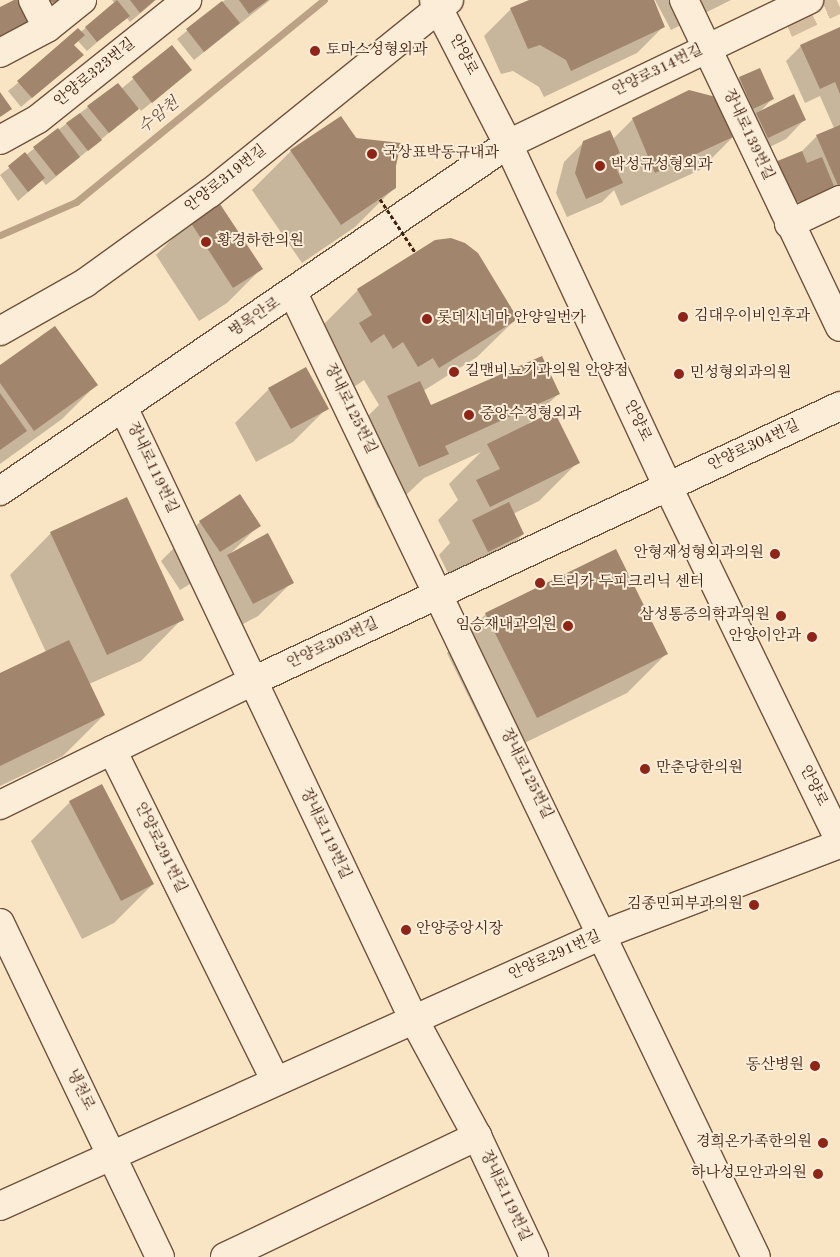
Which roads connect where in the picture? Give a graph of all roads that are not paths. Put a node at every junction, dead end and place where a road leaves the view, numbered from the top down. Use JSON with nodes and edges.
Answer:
{"nodes":[{"id":1,"x":33,"y":0,"type":"edge"},
{"id":2,"x":82,"y":0,"type":"edge"},
{"id":3,"x":187,"y":0,"type":"edge"},
{"id":4,"x":684,"y":0,"type":"edge"},
{"id":5,"x":809,"y":0,"type":"edge"},
{"id":6,"x":441,"y":3,"type":"edge"},
{"id":7,"x":47,"y":28,"type":"junction"},
{"id":8,"x":707,"y":47,"type":"junction"},
{"id":9,"x":0,"y":53,"type":"edge"},
{"id":10,"x":0,"y":140,"type":"edge"},
{"id":11,"x":508,"y":144,"type":"junction"},
{"id":12,"x":840,"y":200,"type":"edge"},
{"id":13,"x":789,"y":224,"type":"junction"},
{"id":14,"x":293,"y":292,"type":"junction"},
{"id":15,"x":840,"y":327,"type":"edge"},
{"id":16,"x":0,"y":330,"type":"edge"},
{"id":17,"x":840,"y":406,"type":"edge"},
{"id":18,"x":123,"y":407,"type":"junction"},
{"id":19,"x":668,"y":487,"type":"junction"},
{"id":20,"x":0,"y":491,"type":"edge"},
{"id":21,"x":440,"y":596,"type":"junction"},
{"id":22,"x":253,"y":681,"type":"junction"},
{"id":23,"x":112,"y":750,"type":"junction"},
{"id":24,"x":0,"y":805,"type":"edge"},
{"id":25,"x":840,"y":843,"type":"edge"},
{"id":26,"x":0,"y":923,"type":"edge"},
{"id":27,"x":604,"y":934,"type":"junction"},
{"id":28,"x":413,"y":1018,"type":"junction"},
{"id":29,"x":275,"y":1080,"type":"junction"},
{"id":30,"x":477,"y":1136,"type":"junction"},
{"id":31,"x":112,"y":1154,"type":"junction"},
{"id":32,"x":0,"y":1206,"type":"edge"},
{"id":33,"x":160,"y":1257,"type":"edge"},
{"id":34,"x":225,"y":1257,"type":"edge"},
{"id":35,"x":534,"y":1257,"type":"edge"},
{"id":36,"x":756,"y":1257,"type":"edge"}],
"edges":[{"from":1,"to":7,"type":"street"},
{"from":2,"to":7,"type":"street"},
{"from":3,"to":10,"type":"street","name":"안양로323번길"},
{"from":4,"to":8,"type":"street","name":"장내로139번길"},
{"from":5,"to":8,"type":"street","name":"안양로314번길"},
{"from":6,"to":11,"type":"street","name":"안양로"},
{"from":6,"to":16,"type":"street","name":"안양로319번길"},
{"from":7,"to":9,"type":"street"},
{"from":8,"to":11,"type":"street","name":"안양로314번길"},
{"from":8,"to":13,"type":"street","name":"장내로139번길"},
{"from":11,"to":14,"type":"street","name":"병목안로"},
{"from":11,"to":19,"type":"street","name":"안양로"},
{"from":12,"to":13,"type":"street"},
{"from":13,"to":15,"type":"street","name":"장내로139번길"},
{"from":14,"to":18,"type":"street","name":"병목안로"},
{"from":14,"to":21,"type":"street","name":"장내로125번길"},
{"from":17,"to":19,"type":"street","name":"안양로304번길"},
{"from":18,"to":20,"type":"street","name":"병목안로"},
{"from":18,"to":22,"type":"street","name":"장내로119번길"},
{"from":19,"to":21,"type":"street","name":"안양로303번길"},
{"from":19,"to":25,"type":"street","name":"안양로"},
{"from":21,"to":22,"type":"street","name":"안양로303번길"},
{"from":21,"to":27,"type":"street","name":"장내로125번길"},
{"from":22,"to":23,"type":"street","name":"안양로303번길"},
{"from":22,"to":28,"type":"street","name":"장내로119번길"},
{"from":23,"to":24,"type":"street","name":"안양로303번길"},
{"from":23,"to":29,"type":"street","name":"안양로291번길"},
{"from":25,"to":27,"type":"street","name":"안양로291번길"},
{"from":26,"to":31,"type":"street","name":"냉천로"},
{"from":27,"to":28,"type":"street","name":"안양로291번길"},
{"from":27,"to":36,"type":"street","name":"장내로125번길"},
{"from":28,"to":29,"type":"street","name":"안양로291번길"},
{"from":28,"to":30,"type":"street","name":"장내로119번길"},
{"from":29,"to":31,"type":"street","name":"안양로291번길"},
{"from":30,"to":34,"type":"street"},
{"from":30,"to":35,"type":"street","name":"장내로119번길"},
{"from":31,"to":32,"type":"street","name":"안양로291번길"},
{"from":31,"to":33,"type":"street","name":"냉천로"}]}
